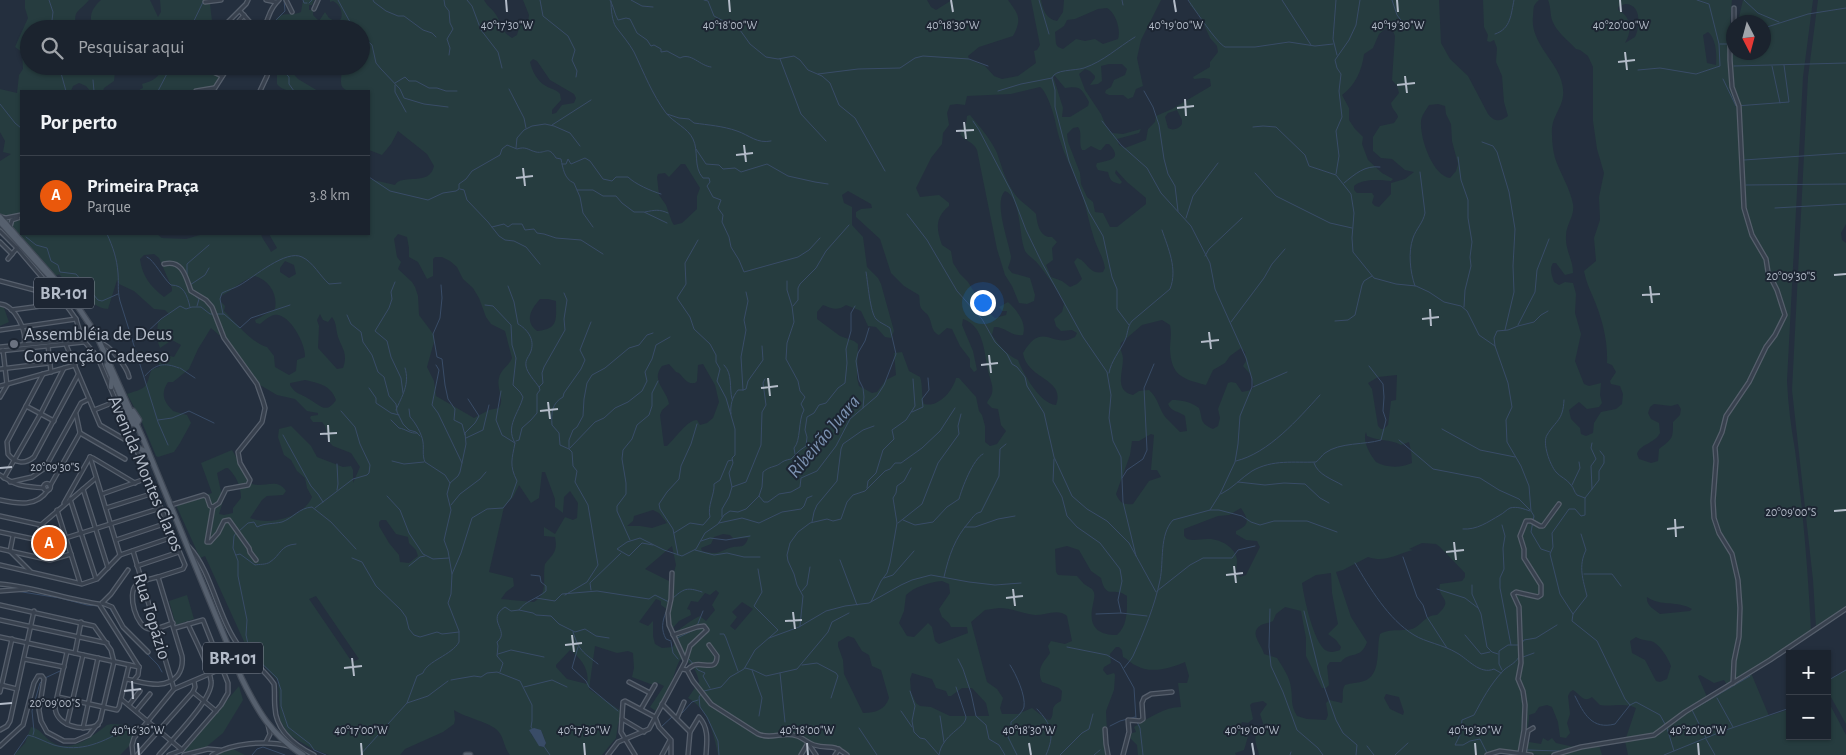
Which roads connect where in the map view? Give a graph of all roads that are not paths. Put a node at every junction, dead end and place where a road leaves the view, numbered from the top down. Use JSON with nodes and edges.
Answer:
{"nodes":[{"id":1,"x":221,"y":0,"type":"edge"},
{"id":2,"x":248,"y":0,"type":"edge"},
{"id":3,"x":269,"y":0,"type":"edge"},
{"id":4,"x":286,"y":0,"type":"edge"},
{"id":5,"x":318,"y":0,"type":"edge"},
{"id":6,"x":277,"y":1,"type":"edge"},
{"id":7,"x":205,"y":2,"type":"dead end"},
{"id":8,"x":1734,"y":8,"type":"dead end"},
{"id":9,"x":314,"y":9,"type":"dead end"},
{"id":10,"x":240,"y":11,"type":"junction"},
{"id":11,"x":292,"y":12,"type":"dead end"},
{"id":12,"x":244,"y":15,"type":"junction"},
{"id":13,"x":1734,"y":15,"type":"edge"},
{"id":14,"x":230,"y":20,"type":"edge"},
{"id":15,"x":240,"y":20,"type":"edge"},
{"id":16,"x":248,"y":20,"type":"edge"},
{"id":17,"x":267,"y":20,"type":"edge"},
{"id":18,"x":1730,"y":60,"type":"edge"},
{"id":19,"x":267,"y":75,"type":"edge"},
{"id":20,"x":222,"y":76,"type":"edge"},
{"id":21,"x":214,"y":89,"type":"edge"},
{"id":22,"x":261,"y":90,"type":"edge"},
{"id":23,"x":20,"y":216,"type":"edge"},
{"id":24,"x":20,"y":216,"type":"edge"},
{"id":25,"x":0,"y":217,"type":"edge"},
{"id":26,"x":0,"y":222,"type":"edge"},
{"id":27,"x":10,"y":227,"type":"junction"},
{"id":28,"x":0,"y":231,"type":"edge"},
{"id":29,"x":0,"y":242,"type":"edge"},
{"id":30,"x":16,"y":248,"type":"junction"},
{"id":31,"x":12,"y":254,"type":"junction"},
{"id":32,"x":8,"y":259,"type":"dead end"},
{"id":33,"x":164,"y":264,"type":"dead end"},
{"id":34,"x":0,"y":281,"type":"edge"},
{"id":35,"x":57,"y":296,"type":"junction"},
{"id":36,"x":64,"y":302,"type":"junction"},
{"id":37,"x":0,"y":303,"type":"edge"},
{"id":38,"x":10,"y":310,"type":"junction"},
{"id":39,"x":76,"y":319,"type":"junction"},
{"id":40,"x":23,"y":326,"type":"junction"},
{"id":41,"x":0,"y":330,"type":"edge"},
{"id":42,"x":64,"y":340,"type":"junction"},
{"id":43,"x":83,"y":340,"type":"junction"},
{"id":44,"x":25,"y":343,"type":"junction"},
{"id":45,"x":100,"y":343,"type":"junction"},
{"id":46,"x":66,"y":344,"type":"junction"},
{"id":47,"x":48,"y":346,"type":"junction"},
{"id":48,"x":0,"y":347,"type":"edge"},
{"id":49,"x":26,"y":348,"type":"junction"},
{"id":50,"x":2,"y":351,"type":"edge"},
{"id":51,"x":50,"y":363,"type":"junction"},
{"id":52,"x":75,"y":365,"type":"junction"},
{"id":53,"x":64,"y":368,"type":"junction"},
{"id":54,"x":0,"y":369,"type":"edge"},
{"id":55,"x":5,"y":369,"type":"junction"},
{"id":56,"x":51,"y":372,"type":"junction"},
{"id":57,"x":43,"y":374,"type":"junction"},
{"id":58,"x":78,"y":375,"type":"junction"},
{"id":59,"x":129,"y":377,"type":"dead end"},
{"id":60,"x":7,"y":384,"type":"junction"},
{"id":61,"x":0,"y":386,"type":"edge"},
{"id":62,"x":113,"y":388,"type":"junction"},
{"id":63,"x":118,"y":395,"type":"junction"},
{"id":64,"x":0,"y":397,"type":"edge"},
{"id":65,"x":89,"y":399,"type":"junction"},
{"id":66,"x":26,"y":406,"type":"junction"},
{"id":67,"x":127,"y":407,"type":"junction"},
{"id":68,"x":94,"y":410,"type":"junction"},
{"id":69,"x":41,"y":413,"type":"junction"},
{"id":70,"x":76,"y":413,"type":"junction"},
{"id":71,"x":54,"y":421,"type":"junction"},
{"id":72,"x":80,"y":433,"type":"junction"},
{"id":73,"x":135,"y":444,"type":"junction"},
{"id":74,"x":145,"y":451,"type":"junction"},
{"id":75,"x":90,"y":458,"type":"junction"},
{"id":76,"x":124,"y":459,"type":"dead end"},
{"id":77,"x":14,"y":460,"type":"junction"},
{"id":78,"x":0,"y":476,"type":"edge"},
{"id":79,"x":4,"y":478,"type":"junction"},
{"id":80,"x":96,"y":478,"type":"junction"},
{"id":81,"x":148,"y":478,"type":"junction"},
{"id":82,"x":21,"y":480,"type":"junction"},
{"id":83,"x":10,"y":482,"type":"junction"},
{"id":84,"x":135,"y":482,"type":"junction"},
{"id":85,"x":18,"y":485,"type":"junction"},
{"id":86,"x":46,"y":487,"type":"junction"},
{"id":87,"x":83,"y":489,"type":"junction"},
{"id":88,"x":154,"y":492,"type":"junction"},
{"id":89,"x":102,"y":494,"type":"junction"},
{"id":90,"x":167,"y":498,"type":"junction"},
{"id":91,"x":0,"y":500,"type":"edge"},
{"id":92,"x":70,"y":500,"type":"junction"},
{"id":93,"x":1559,"y":504,"type":"dead end"},
{"id":94,"x":62,"y":506,"type":"junction"},
{"id":95,"x":170,"y":506,"type":"junction"},
{"id":96,"x":213,"y":507,"type":"junction"},
{"id":97,"x":106,"y":508,"type":"junction"},
{"id":98,"x":161,"y":508,"type":"junction"},
{"id":99,"x":57,"y":510,"type":"junction"},
{"id":100,"x":0,"y":516,"type":"edge"},
{"id":101,"x":167,"y":523,"type":"junction"},
{"id":102,"x":111,"y":524,"type":"junction"},
{"id":103,"x":41,"y":525,"type":"junction"},
{"id":104,"x":96,"y":528,"type":"junction"},
{"id":105,"x":0,"y":532,"type":"edge"},
{"id":106,"x":80,"y":533,"type":"junction"},
{"id":107,"x":13,"y":536,"type":"junction"},
{"id":108,"x":173,"y":537,"type":"junction"},
{"id":109,"x":66,"y":538,"type":"junction"},
{"id":110,"x":37,"y":540,"type":"junction"},
{"id":111,"x":116,"y":540,"type":"junction"},
{"id":112,"x":42,"y":541,"type":"junction"},
{"id":113,"x":56,"y":541,"type":"junction"},
{"id":114,"x":186,"y":545,"type":"junction"},
{"id":115,"x":0,"y":549,"type":"edge"},
{"id":116,"x":10,"y":551,"type":"junction"},
{"id":117,"x":133,"y":551,"type":"junction"},
{"id":118,"x":180,"y":552,"type":"junction"},
{"id":119,"x":71,"y":554,"type":"junction"},
{"id":120,"x":120,"y":555,"type":"junction"},
{"id":121,"x":256,"y":560,"type":"dead end"},
{"id":122,"x":0,"y":565,"type":"edge"},
{"id":123,"x":137,"y":566,"type":"junction"},
{"id":124,"x":108,"y":568,"type":"junction"},
{"id":125,"x":128,"y":570,"type":"dead end"},
{"id":126,"x":30,"y":572,"type":"junction"},
{"id":127,"x":672,"y":573,"type":"dead end"},
{"id":128,"x":158,"y":577,"type":"junction"},
{"id":129,"x":96,"y":579,"type":"junction"},
{"id":130,"x":142,"y":582,"type":"junction"},
{"id":131,"x":0,"y":584,"type":"edge"},
{"id":132,"x":80,"y":584,"type":"junction"},
{"id":133,"x":30,"y":589,"type":"junction"},
{"id":134,"x":0,"y":591,"type":"edge"},
{"id":135,"x":101,"y":603,"type":"junction"},
{"id":136,"x":0,"y":604,"type":"edge"},
{"id":137,"x":1846,"y":609,"type":"edge"},
{"id":138,"x":34,"y":611,"type":"junction"},
{"id":139,"x":0,"y":620,"type":"edge"},
{"id":140,"x":82,"y":622,"type":"junction"},
{"id":141,"x":173,"y":623,"type":"junction"},
{"id":142,"x":188,"y":624,"type":"junction"},
{"id":143,"x":31,"y":627,"type":"junction"},
{"id":144,"x":157,"y":628,"type":"junction"},
{"id":145,"x":174,"y":628,"type":"junction"},
{"id":146,"x":673,"y":635,"type":"junction"},
{"id":147,"x":0,"y":637,"type":"edge"},
{"id":148,"x":78,"y":638,"type":"junction"},
{"id":149,"x":12,"y":639,"type":"junction"},
{"id":150,"x":27,"y":643,"type":"junction"},
{"id":151,"x":107,"y":643,"type":"junction"},
{"id":152,"x":709,"y":645,"type":"dead end"},
{"id":153,"x":67,"y":652,"type":"junction"},
{"id":154,"x":148,"y":652,"type":"dead end"},
{"id":155,"x":75,"y":654,"type":"junction"},
{"id":156,"x":83,"y":655,"type":"junction"},
{"id":157,"x":98,"y":658,"type":"junction"},
{"id":158,"x":24,"y":659,"type":"junction"},
{"id":159,"x":135,"y":660,"type":"junction"},
{"id":160,"x":686,"y":660,"type":"junction"},
{"id":161,"x":114,"y":662,"type":"junction"},
{"id":162,"x":129,"y":665,"type":"junction"},
{"id":163,"x":134,"y":666,"type":"junction"},
{"id":164,"x":64,"y":667,"type":"junction"},
{"id":165,"x":139,"y":667,"type":"junction"},
{"id":166,"x":223,"y":668,"type":"junction"},
{"id":167,"x":681,"y":669,"type":"junction"},
{"id":168,"x":687,"y":670,"type":"junction"},
{"id":169,"x":209,"y":675,"type":"junction"},
{"id":170,"x":138,"y":676,"type":"junction"},
{"id":171,"x":126,"y":678,"type":"junction"},
{"id":172,"x":134,"y":680,"type":"junction"},
{"id":173,"x":173,"y":680,"type":"junction"},
{"id":174,"x":142,"y":682,"type":"junction"},
{"id":175,"x":194,"y":682,"type":"junction"},
{"id":176,"x":629,"y":682,"type":"dead end"},
{"id":177,"x":1733,"y":683,"type":"junction"},
{"id":178,"x":1,"y":685,"type":"edge"},
{"id":179,"x":655,"y":685,"type":"dead end"},
{"id":180,"x":18,"y":688,"type":"junction"},
{"id":181,"x":174,"y":689,"type":"junction"},
{"id":182,"x":140,"y":691,"type":"dead end"},
{"id":183,"x":0,"y":692,"type":"edge"},
{"id":184,"x":193,"y":692,"type":"junction"},
{"id":185,"x":1172,"y":692,"type":"dead end"},
{"id":186,"x":650,"y":693,"type":"junction"},
{"id":187,"x":150,"y":694,"type":"dead end"},
{"id":188,"x":58,"y":697,"type":"junction"},
{"id":189,"x":121,"y":699,"type":"junction"},
{"id":190,"x":72,"y":701,"type":"junction"},
{"id":191,"x":204,"y":702,"type":"junction"},
{"id":192,"x":684,"y":702,"type":"dead end"},
{"id":193,"x":88,"y":704,"type":"junction"},
{"id":194,"x":662,"y":704,"type":"junction"},
{"id":195,"x":129,"y":705,"type":"junction"},
{"id":196,"x":104,"y":708,"type":"junction"},
{"id":197,"x":641,"y":709,"type":"junction"},
{"id":198,"x":136,"y":711,"type":"junction"},
{"id":199,"x":216,"y":711,"type":"junction"},
{"id":200,"x":655,"y":717,"type":"junction"},
{"id":201,"x":677,"y":718,"type":"junction"},
{"id":202,"x":622,"y":719,"type":"junction"},
{"id":203,"x":148,"y":721,"type":"junction"},
{"id":204,"x":68,"y":724,"type":"junction"},
{"id":205,"x":98,"y":725,"type":"junction"},
{"id":206,"x":268,"y":725,"type":"junction"},
{"id":207,"x":83,"y":728,"type":"junction"},
{"id":208,"x":1533,"y":728,"type":"dead end"},
{"id":209,"x":1105,"y":729,"type":"dead end"},
{"id":210,"x":0,"y":730,"type":"edge"},
{"id":211,"x":159,"y":731,"type":"junction"},
{"id":212,"x":644,"y":732,"type":"junction"},
{"id":213,"x":690,"y":732,"type":"junction"},
{"id":214,"x":625,"y":740,"type":"junction"},
{"id":215,"x":671,"y":740,"type":"junction"},
{"id":216,"x":171,"y":741,"type":"junction"},
{"id":217,"x":266,"y":743,"type":"junction"},
{"id":218,"x":808,"y":743,"type":"junction"},
{"id":219,"x":0,"y":746,"type":"edge"},
{"id":220,"x":290,"y":746,"type":"junction"},
{"id":221,"x":839,"y":748,"type":"junction"},
{"id":222,"x":182,"y":750,"type":"junction"},
{"id":223,"x":221,"y":750,"type":"junction"},
{"id":224,"x":1522,"y":754,"type":"junction"},
{"id":225,"x":133,"y":755,"type":"edge"},
{"id":226,"x":137,"y":755,"type":"edge"},
{"id":227,"x":158,"y":755,"type":"edge"},
{"id":228,"x":169,"y":755,"type":"edge"},
{"id":229,"x":184,"y":755,"type":"edge"},
{"id":230,"x":212,"y":755,"type":"edge"},
{"id":231,"x":304,"y":755,"type":"edge"},
{"id":232,"x":314,"y":755,"type":"edge"},
{"id":233,"x":466,"y":755,"type":"edge"},
{"id":234,"x":470,"y":755,"type":"edge"},
{"id":235,"x":608,"y":755,"type":"edge"},
{"id":236,"x":635,"y":755,"type":"edge"},
{"id":237,"x":662,"y":755,"type":"edge"},
{"id":238,"x":671,"y":755,"type":"edge"},
{"id":239,"x":688,"y":755,"type":"edge"},
{"id":240,"x":706,"y":755,"type":"edge"},
{"id":241,"x":801,"y":755,"type":"edge"},
{"id":242,"x":815,"y":755,"type":"edge"},
{"id":243,"x":835,"y":755,"type":"edge"},
{"id":244,"x":847,"y":755,"type":"edge"},
{"id":245,"x":1108,"y":755,"type":"edge"},
{"id":246,"x":1123,"y":755,"type":"edge"},
{"id":247,"x":1487,"y":755,"type":"edge"},
{"id":248,"x":1531,"y":755,"type":"edge"},
{"id":249,"x":1554,"y":755,"type":"edge"}],
"edges":[{"from":1,"to":7,"type":"street"},
{"from":2,"to":10,"type":"street"},
{"from":3,"to":6,"type":"street"},
{"from":4,"to":11,"type":"street"},
{"from":5,"to":9,"type":"street"},
{"from":6,"to":17,"type":"street"},
{"from":8,"to":13,"type":"street"},
{"from":10,"to":12,"type":"street"},
{"from":10,"to":14,"type":"street"},
{"from":12,"to":15,"type":"street"},
{"from":12,"to":16,"type":"street"},
{"from":18,"to":177,"type":"street"},
{"from":19,"to":22,"type":"street"},
{"from":20,"to":21,"type":"street"},
{"from":23,"to":25,"type":"street"},
{"from":24,"to":27,"type":"street"},
{"from":25,"to":27,"type":"main road","number":"BR-101"},
{"from":26,"to":62,"type":"main road","number":"BR-101"},
{"from":27,"to":45,"type":"main road","number":"BR-101"},
{"from":28,"to":30,"type":"street"},
{"from":29,"to":31,"type":"street"},
{"from":30,"to":31,"type":"street"},
{"from":30,"to":35,"type":"street"},
{"from":31,"to":32,"type":"street"},
{"from":33,"to":96,"type":"street"},
{"from":34,"to":35,"type":"street"},
{"from":35,"to":36,"type":"street"},
{"from":36,"to":38,"type":"street"},
{"from":36,"to":39,"type":"street"},
{"from":37,"to":38,"type":"street"},
{"from":38,"to":40,"type":"street"},
{"from":39,"to":40,"type":"street"},
{"from":39,"to":43,"type":"street"},
{"from":40,"to":41,"type":"street"},
{"from":40,"to":44,"type":"street"},
{"from":42,"to":43,"type":"street"},
{"from":42,"to":44,"type":"street"},
{"from":42,"to":46,"type":"street"},
{"from":43,"to":46,"type":"street"},
{"from":43,"to":62,"type":"street","name":"Avenida Montes Claros"},
{"from":44,"to":48,"type":"street"},
{"from":44,"to":49,"type":"street"},
{"from":45,"to":59,"type":"street"},
{"from":45,"to":63,"type":"main road","number":"BR-101"},
{"from":46,"to":47,"type":"street"},
{"from":46,"to":52,"type":"street"},
{"from":47,"to":49,"type":"street"},
{"from":47,"to":51,"type":"street"},
{"from":49,"to":50,"type":"street"},
{"from":50,"to":55,"type":"street"},
{"from":51,"to":55,"type":"street"},
{"from":51,"to":56,"type":"street"},
{"from":52,"to":53,"type":"street"},
{"from":52,"to":58,"type":"street"},
{"from":53,"to":56,"type":"street"},
{"from":53,"to":69,"type":"street"},
{"from":54,"to":55,"type":"street"},
{"from":55,"to":60,"type":"street"},
{"from":56,"to":57,"type":"street"},
{"from":57,"to":60,"type":"street"},
{"from":57,"to":66,"type":"street"},
{"from":58,"to":65,"type":"street"},
{"from":58,"to":71,"type":"street"},
{"from":60,"to":61,"type":"street"},
{"from":60,"to":64,"type":"street"},
{"from":62,"to":63,"type":"main road"},
{"from":62,"to":63,"type":"street","name":"Avenida Montes Claros"},
{"from":63,"to":67,"type":"main road","number":"BR-101"},
{"from":63,"to":68,"type":"street"},
{"from":63,"to":73,"type":"street","name":"Avenida Montes Claros"},
{"from":65,"to":68,"type":"street"},
{"from":65,"to":70,"type":"street"},
{"from":66,"to":69,"type":"street"},
{"from":66,"to":77,"type":"street"},
{"from":67,"to":74,"type":"main road","number":"BR-101"},
{"from":67,"to":90,"type":"main road","number":"BR-101"},
{"from":68,"to":73,"type":"street"},
{"from":69,"to":71,"type":"street"},
{"from":69,"to":77,"type":"street"},
{"from":70,"to":72,"type":"street"},
{"from":70,"to":82,"type":"street"},
{"from":71,"to":77,"type":"street"},
{"from":72,"to":76,"type":"street"},
{"from":72,"to":86,"type":"street"},
{"from":73,"to":74,"type":"main road"},
{"from":73,"to":81,"type":"street","name":"Avenida Montes Claros"},
{"from":74,"to":90,"type":"main road","number":"BR-101"},
{"from":75,"to":80,"type":"street"},
{"from":75,"to":84,"type":"street"},
{"from":75,"to":94,"type":"street"},
{"from":77,"to":79,"type":"street"},
{"from":78,"to":79,"type":"street"},
{"from":79,"to":83,"type":"street"},
{"from":80,"to":87,"type":"street"},
{"from":80,"to":89,"type":"street"},
{"from":81,"to":84,"type":"street"},
{"from":81,"to":88,"type":"street","name":"Avenida Montes Claros"},
{"from":82,"to":83,"type":"street"},
{"from":82,"to":85,"type":"street"},
{"from":83,"to":85,"type":"street"},
{"from":84,"to":89,"type":"street"},
{"from":85,"to":86,"type":"street"},
{"from":86,"to":91,"type":"street"},
{"from":87,"to":92,"type":"street"},
{"from":87,"to":104,"type":"street"},
{"from":88,"to":97,"type":"street"},
{"from":88,"to":98,"type":"street","name":"Avenida Montes Claros"},
{"from":89,"to":97,"type":"street"},
{"from":90,"to":95,"type":"main road","number":"BR-101"},
{"from":92,"to":94,"type":"street"},
{"from":92,"to":106,"type":"street"},
{"from":93,"to":224,"type":"street"},
{"from":94,"to":99,"type":"street"},
{"from":95,"to":96,"type":"street"},
{"from":95,"to":114,"type":"main road","number":"BR-101"},
{"from":96,"to":121,"type":"street"},
{"from":97,"to":102,"type":"street"},
{"from":98,"to":101,"type":"street","name":"Avenida Montes Claros"},
{"from":98,"to":102,"type":"street"},
{"from":99,"to":103,"type":"street"},
{"from":99,"to":109,"type":"street"},
{"from":100,"to":103,"type":"street"},
{"from":101,"to":108,"type":"street","name":"Avenida Montes Claros"},
{"from":101,"to":111,"type":"street"},
{"from":102,"to":104,"type":"street"},
{"from":102,"to":111,"type":"street"},
{"from":103,"to":110,"type":"street"},
{"from":104,"to":106,"type":"street"},
{"from":104,"to":124,"type":"street"},
{"from":105,"to":107,"type":"street"},
{"from":106,"to":109,"type":"street"},
{"from":106,"to":129,"type":"street"},
{"from":107,"to":110,"type":"street"},
{"from":107,"to":116,"type":"street"},
{"from":108,"to":117,"type":"street"},
{"from":108,"to":118,"type":"street","name":"Avenida Montes Claros"},
{"from":109,"to":113,"type":"street"},
{"from":109,"to":119,"type":"street"},
{"from":110,"to":112,"type":"street"},
{"from":111,"to":120,"type":"street"},
{"from":112,"to":113,"type":"street"},
{"from":112,"to":113,"type":"street"},
{"from":114,"to":206,"type":"main road","number":"BR-101"},
{"from":114,"to":232,"type":"street"},
{"from":115,"to":116,"type":"street"},
{"from":116,"to":119,"type":"street"},
{"from":116,"to":126,"type":"street"},
{"from":117,"to":120,"type":"street"},
{"from":117,"to":123,"type":"street","name":"Rua Topázio"},
{"from":118,"to":123,"type":"street"},
{"from":118,"to":128,"type":"street","name":"Avenida Montes Claros"},
{"from":119,"to":132,"type":"street"},
{"from":120,"to":124,"type":"street"},
{"from":122,"to":126,"type":"street"},
{"from":123,"to":130,"type":"street","name":"Rua Topázio"},
{"from":124,"to":129,"type":"street"},
{"from":125,"to":135,"type":"street"},
{"from":126,"to":132,"type":"street"},
{"from":127,"to":146,"type":"street"},
{"from":128,"to":130,"type":"street"},
{"from":128,"to":141,"type":"street","name":"Avenida Montes Claros"},
{"from":129,"to":132,"type":"street"},
{"from":130,"to":144,"type":"street","name":"Rua Topázio"},
{"from":130,"to":144,"type":"street"},
{"from":131,"to":133,"type":"street"},
{"from":133,"to":134,"type":"street"},
{"from":133,"to":135,"type":"street"},
{"from":135,"to":154,"type":"street"},
{"from":135,"to":159,"type":"street"},
{"from":136,"to":138,"type":"street"},
{"from":137,"to":177,"type":"street"},
{"from":138,"to":140,"type":"street"},
{"from":138,"to":143,"type":"street"},
{"from":139,"to":143,"type":"street"},
{"from":140,"to":148,"type":"street"},
{"from":140,"to":151,"type":"street"},
{"from":141,"to":144,"type":"street"},
{"from":141,"to":145,"type":"street","name":"Avenida Montes Claros"},
{"from":142,"to":145,"type":"street"},
{"from":142,"to":166,"type":"street"},
{"from":142,"to":169,"type":"street"},
{"from":143,"to":148,"type":"street"},
{"from":143,"to":150,"type":"street"},
{"from":144,"to":173,"type":"street","name":"Rua Topázio"},
{"from":145,"to":173,"type":"street","name":"Avenida Montes Claros"},
{"from":146,"to":160,"type":"street"},
{"from":146,"to":160,"type":"street"},
{"from":147,"to":149,"type":"street"},
{"from":148,"to":151,"type":"street"},
{"from":148,"to":155,"type":"street"},
{"from":149,"to":150,"type":"street"},
{"from":149,"to":178,"type":"street"},
{"from":150,"to":153,"type":"street"},
{"from":150,"to":158,"type":"street"},
{"from":151,"to":161,"type":"street"},
{"from":152,"to":168,"type":"street"},
{"from":153,"to":155,"type":"street"},
{"from":153,"to":164,"type":"street"},
{"from":155,"to":156,"type":"street"},
{"from":156,"to":157,"type":"street"},
{"from":156,"to":190,"type":"street"},
{"from":157,"to":161,"type":"street"},
{"from":157,"to":193,"type":"street"},
{"from":158,"to":164,"type":"street"},
{"from":158,"to":180,"type":"street"},
{"from":159,"to":163,"type":"street"},
{"from":159,"to":165,"type":"street"},
{"from":160,"to":167,"type":"street"},
{"from":161,"to":162,"type":"street"},
{"from":161,"to":196,"type":"street"},
{"from":162,"to":163,"type":"street"},
{"from":162,"to":171,"type":"street"},
{"from":163,"to":165,"type":"street"},
{"from":164,"to":188,"type":"street"},
{"from":165,"to":170,"type":"street"},
{"from":166,"to":169,"type":"street"},
{"from":166,"to":199,"type":"street"},
{"from":167,"to":168,"type":"street"},
{"from":167,"to":194,"type":"street"},
{"from":168,"to":218,"type":"street"},
{"from":169,"to":175,"type":"street"},
{"from":169,"to":191,"type":"street"},
{"from":170,"to":172,"type":"street"},
{"from":170,"to":174,"type":"street"},
{"from":171,"to":172,"type":"street"},
{"from":171,"to":189,"type":"street"},
{"from":172,"to":174,"type":"street"},
{"from":173,"to":174,"type":"street"},
{"from":173,"to":181,"type":"street","name":"Rua Topázio"},
{"from":175,"to":181,"type":"street"},
{"from":175,"to":184,"type":"street"},
{"from":176,"to":186,"type":"street"},
{"from":177,"to":249,"type":"street"},
{"from":178,"to":180,"type":"street"},
{"from":178,"to":183,"type":"street"},
{"from":179,"to":186,"type":"street"},
{"from":180,"to":210,"type":"street"},
{"from":181,"to":203,"type":"street"},
{"from":182,"to":195,"type":"street"},
{"from":184,"to":191,"type":"street"},
{"from":184,"to":211,"type":"street"},
{"from":185,"to":246,"type":"street"},
{"from":186,"to":197,"type":"street"},
{"from":187,"to":198,"type":"street"},
{"from":188,"to":190,"type":"street"},
{"from":188,"to":204,"type":"street"},
{"from":189,"to":195,"type":"street"},
{"from":189,"to":196,"type":"street"},
{"from":190,"to":193,"type":"street"},
{"from":190,"to":204,"type":"street"},
{"from":191,"to":199,"type":"street"},
{"from":191,"to":216,"type":"street"},
{"from":192,"to":201,"type":"street"},
{"from":193,"to":196,"type":"street"},
{"from":193,"to":207,"type":"street"},
{"from":194,"to":200,"type":"street"},
{"from":194,"to":201,"type":"street"},
{"from":195,"to":198,"type":"street"},
{"from":196,"to":205,"type":"street"},
{"from":197,"to":200,"type":"street"},
{"from":197,"to":202,"type":"street"},
{"from":198,"to":203,"type":"street"},
{"from":199,"to":222,"type":"street"},
{"from":200,"to":212,"type":"street"},
{"from":200,"to":215,"type":"street"},
{"from":201,"to":213,"type":"street"},
{"from":202,"to":212,"type":"street"},
{"from":202,"to":214,"type":"street"},
{"from":203,"to":211,"type":"street"},
{"from":203,"to":225,"type":"street"},
{"from":204,"to":207,"type":"street"},
{"from":205,"to":207,"type":"street"},
{"from":205,"to":219,"type":"street"},
{"from":206,"to":217,"type":"street"},
{"from":206,"to":220,"type":"main road","number":"BR-101"},
{"from":208,"to":224,"type":"street"},
{"from":209,"to":245,"type":"street"},
{"from":211,"to":216,"type":"street"},
{"from":211,"to":226,"type":"street"},
{"from":212,"to":214,"type":"street"},
{"from":213,"to":239,"type":"street"},
{"from":213,"to":240,"type":"street"},
{"from":214,"to":235,"type":"street"},
{"from":214,"to":236,"type":"street"},
{"from":215,"to":237,"type":"street"},
{"from":215,"to":238,"type":"street"},
{"from":216,"to":222,"type":"street"},
{"from":216,"to":227,"type":"street"},
{"from":217,"to":220,"type":"street"},
{"from":217,"to":223,"type":"street"},
{"from":218,"to":221,"type":"street"},
{"from":218,"to":241,"type":"street"},
{"from":218,"to":242,"type":"street"},
{"from":220,"to":231,"type":"main road","number":"BR-101"},
{"from":221,"to":243,"type":"street"},
{"from":221,"to":244,"type":"street"},
{"from":222,"to":228,"type":"street"},
{"from":223,"to":229,"type":"street"},
{"from":223,"to":230,"type":"street"},
{"from":224,"to":247,"type":"street"},
{"from":224,"to":248,"type":"street"},
{"from":233,"to":234,"type":"main road"}]}
